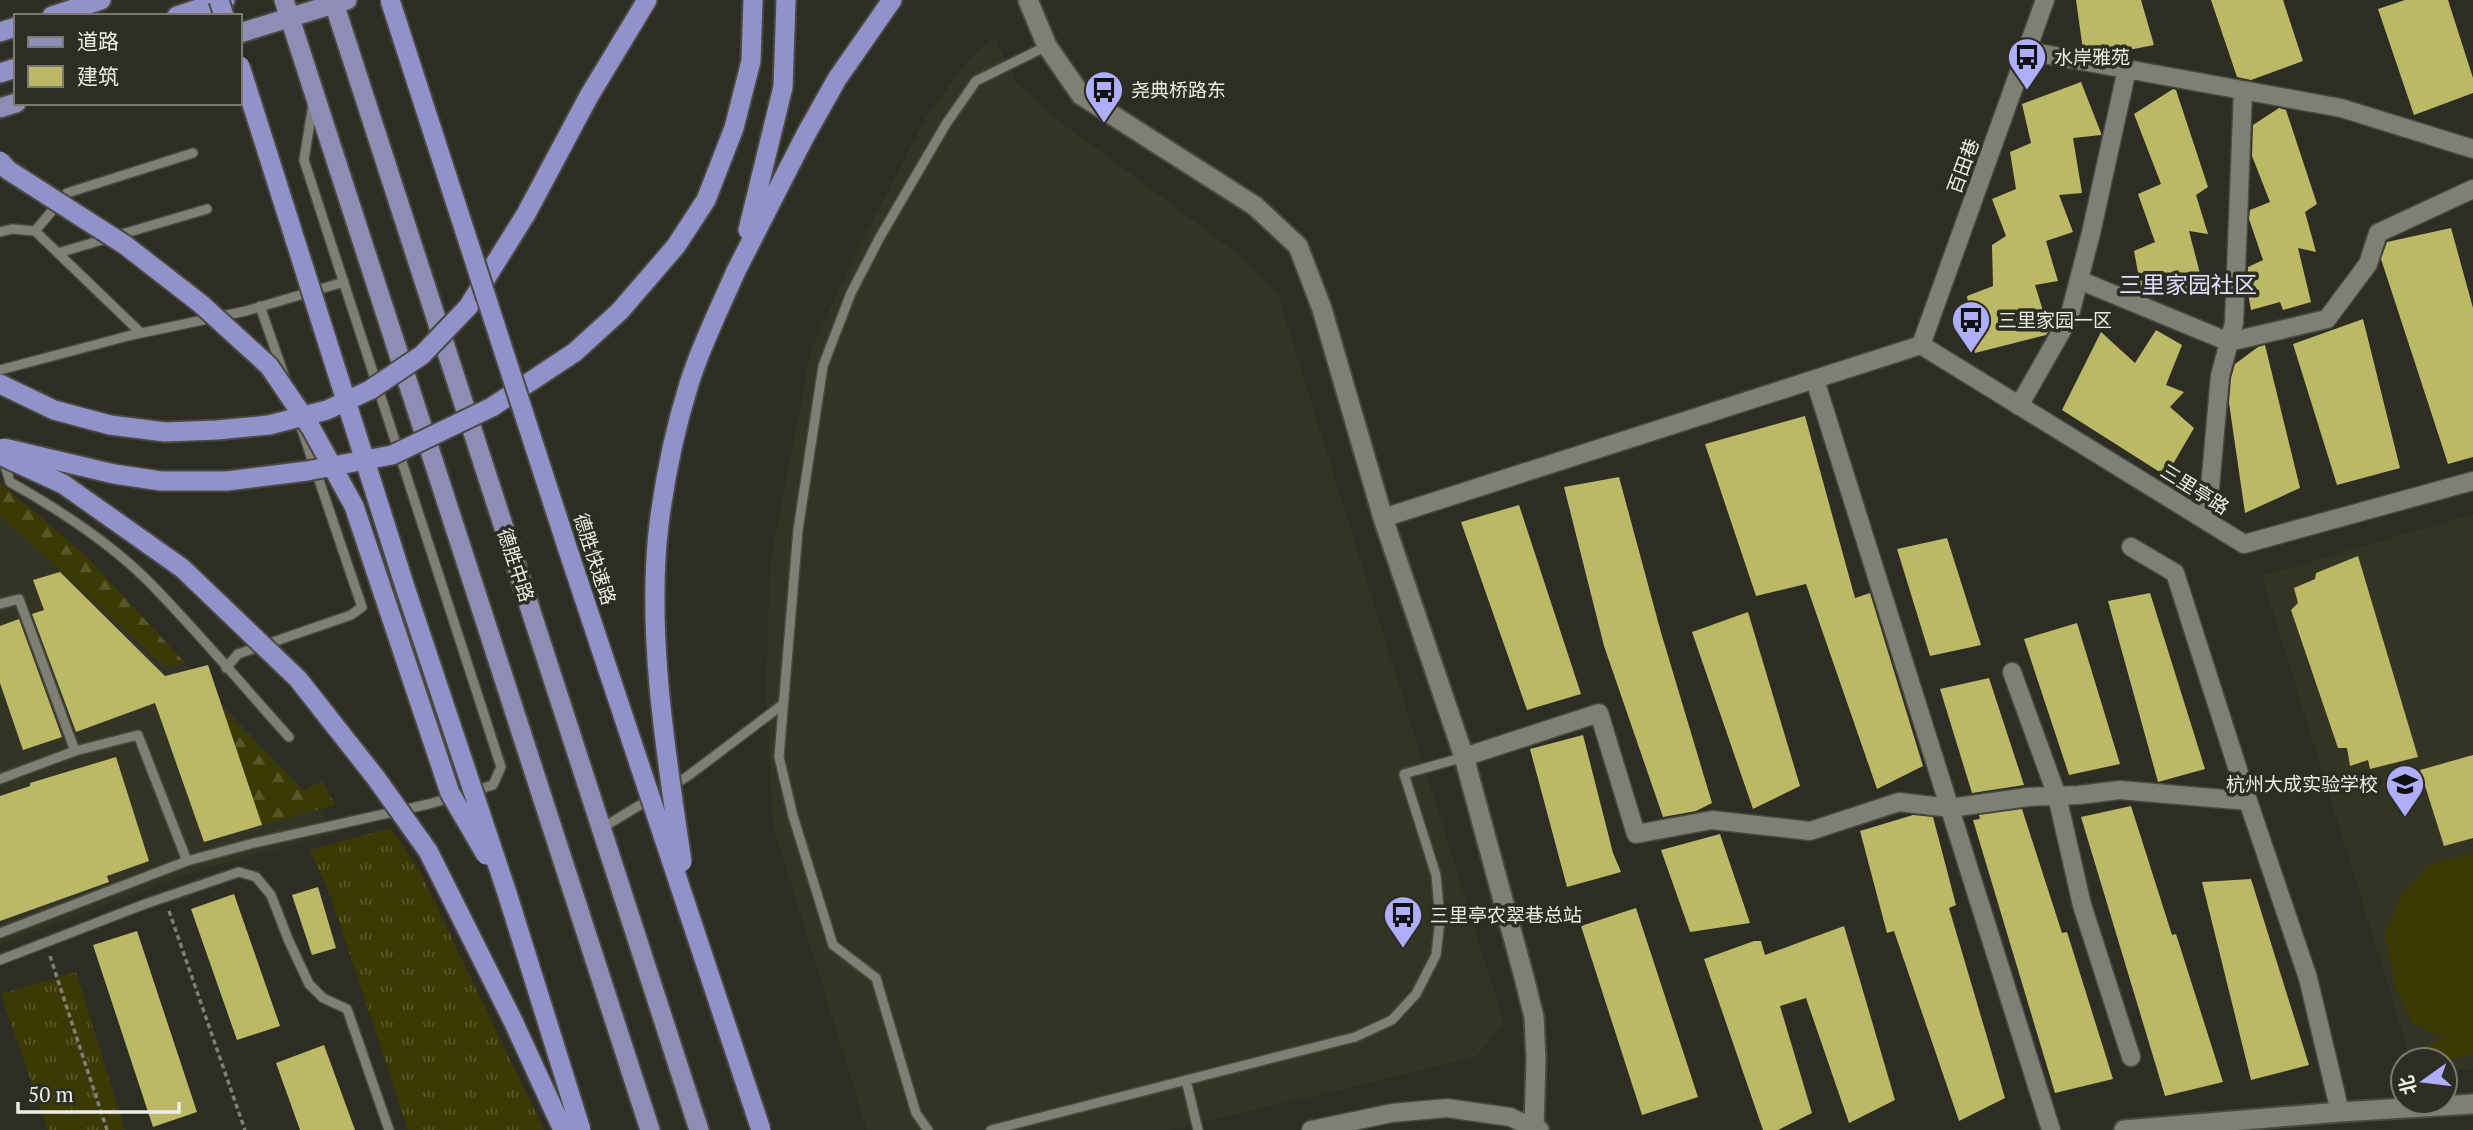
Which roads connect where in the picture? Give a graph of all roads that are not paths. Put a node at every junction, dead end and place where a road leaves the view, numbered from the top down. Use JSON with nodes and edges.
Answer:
{"nodes":[{"id":1,"x":101,"y":0,"type":"edge"},
{"id":2,"x":225,"y":0,"type":"edge"},
{"id":3,"x":390,"y":0,"type":"edge"},
{"id":4,"x":647,"y":0,"type":"edge"},
{"id":5,"x":753,"y":0,"type":"edge"},
{"id":6,"x":786,"y":0,"type":"edge"},
{"id":7,"x":892,"y":0,"type":"edge"},
{"id":8,"x":1028,"y":0,"type":"edge"},
{"id":9,"x":2045,"y":0,"type":"edge"},
{"id":10,"x":338,"y":1,"type":"edge"},
{"id":11,"x":287,"y":9,"type":"edge"},
{"id":12,"x":58,"y":14,"type":"edge"},
{"id":13,"x":183,"y":14,"type":"edge"},
{"id":14,"x":242,"y":32,"type":"edge"},
{"id":15,"x":1047,"y":46,"type":"junction"},
{"id":16,"x":2027,"y":51,"type":"junction"},
{"id":17,"x":2127,"y":69,"type":"junction"},
{"id":18,"x":242,"y":72,"type":"edge"},
{"id":19,"x":2243,"y":90,"type":"junction"},
{"id":20,"x":314,"y":97,"type":"junction"},
{"id":21,"x":2473,"y":149,"type":"edge"},
{"id":22,"x":193,"y":153,"type":"dead end"},
{"id":23,"x":0,"y":161,"type":"edge"},
{"id":24,"x":2473,"y":189,"type":"edge"},
{"id":25,"x":207,"y":209,"type":"dead end"},
{"id":26,"x":35,"y":231,"type":"junction"},
{"id":27,"x":0,"y":232,"type":"edge"},
{"id":28,"x":58,"y":253,"type":"junction"},
{"id":29,"x":736,"y":271,"type":"junction"},
{"id":30,"x":2079,"y":280,"type":"junction"},
{"id":31,"x":344,"y":282,"type":"junction"},
{"id":32,"x":260,"y":306,"type":"junction"},
{"id":33,"x":141,"y":333,"type":"junction"},
{"id":34,"x":2229,"y":342,"type":"junction"},
{"id":35,"x":1921,"y":345,"type":"junction"},
{"id":36,"x":0,"y":370,"type":"edge"},
{"id":37,"x":1815,"y":380,"type":"junction"},
{"id":38,"x":0,"y":384,"type":"edge"},
{"id":39,"x":2019,"y":406,"type":"junction"},
{"id":40,"x":0,"y":447,"type":"edge"},
{"id":41,"x":0,"y":455,"type":"edge"},
{"id":42,"x":2473,"y":481,"type":"edge"},
{"id":43,"x":1383,"y":518,"type":"junction"},
{"id":44,"x":2207,"y":521,"type":"junction"},
{"id":45,"x":2131,"y":547,"type":"dead end"},
{"id":46,"x":0,"y":604,"type":"edge"},
{"id":47,"x":226,"y":668,"type":"junction"},
{"id":48,"x":2012,"y":672,"type":"dead end"},
{"id":49,"x":782,"y":705,"type":"junction"},
{"id":50,"x":289,"y":737,"type":"dead end"},
{"id":51,"x":75,"y":751,"type":"junction"},
{"id":52,"x":1464,"y":757,"type":"junction"},
{"id":53,"x":0,"y":779,"type":"edge"},
{"id":54,"x":2057,"y":796,"type":"junction"},
{"id":55,"x":2248,"y":801,"type":"junction"},
{"id":56,"x":1950,"y":808,"type":"junction"},
{"id":57,"x":601,"y":828,"type":"junction"},
{"id":58,"x":187,"y":861,"type":"junction"},
{"id":59,"x":507,"y":893,"type":"junction"},
{"id":60,"x":691,"y":915,"type":"junction"},
{"id":61,"x":0,"y":933,"type":"edge"},
{"id":62,"x":0,"y":960,"type":"edge"},
{"id":63,"x":2131,"y":1057,"type":"dead end"},
{"id":64,"x":1186,"y":1080,"type":"junction"},
{"id":65,"x":2473,"y":1104,"type":"edge"},
{"id":66,"x":2340,"y":1112,"type":"junction"},
{"id":67,"x":1536,"y":1129,"type":"edge"},
{"id":68,"x":388,"y":1130,"type":"edge"},
{"id":69,"x":563,"y":1130,"type":"edge"},
{"id":70,"x":581,"y":1130,"type":"edge"},
{"id":71,"x":650,"y":1130,"type":"edge"},
{"id":72,"x":699,"y":1130,"type":"edge"},
{"id":73,"x":761,"y":1130,"type":"edge"},
{"id":74,"x":928,"y":1130,"type":"edge"},
{"id":75,"x":991,"y":1130,"type":"edge"},
{"id":76,"x":1198,"y":1130,"type":"edge"},
{"id":77,"x":1311,"y":1130,"type":"edge"},
{"id":78,"x":2051,"y":1130,"type":"edge"},
{"id":79,"x":2124,"y":1130,"type":"edge"}],
"edges":[{"from":1,"to":12,"type":"highway"},
{"from":2,"to":13,"type":"highway"},
{"from":3,"to":60,"type":"highway","name":"德胜快速路","bridge":true},
{"from":4,"to":38,"type":"highway","bridge":true},
{"from":5,"to":40,"type":"highway","bridge":true},
{"from":6,"to":29,"type":"highway"},
{"from":7,"to":29,"type":"highway"},
{"from":8,"to":15,"type":"street"},
{"from":9,"to":16,"type":"street","name":"百田巷"},
{"from":10,"to":11,"type":"main road"},
{"from":10,"to":57,"type":"main road","name":"德胜中路","bridge":true},
{"from":11,"to":14,"type":"main road"},
{"from":11,"to":20,"type":"main road"},
{"from":15,"to":43,"type":"street"},
{"from":15,"to":49,"type":"lane"},
{"from":16,"to":17,"type":"street"},
{"from":16,"to":35,"type":"street","name":"百田巷"},
{"from":17,"to":19,"type":"street"},
{"from":17,"to":30,"type":"street"},
{"from":18,"to":59,"type":"highway","bridge":true},
{"from":19,"to":21,"type":"street"},
{"from":19,"to":34,"type":"street"},
{"from":20,"to":31,"type":"lane"},
{"from":20,"to":71,"type":"main road","bridge":true},
{"from":22,"to":26,"type":"lane"},
{"from":23,"to":59,"type":"highway","bridge":true},
{"from":24,"to":34,"type":"street"},
{"from":25,"to":28,"type":"lane"},
{"from":26,"to":27,"type":"lane"},
{"from":26,"to":28,"type":"lane"},
{"from":28,"to":33,"type":"lane"},
{"from":29,"to":60,"type":"highway","bridge":true},
{"from":30,"to":34,"type":"street"},
{"from":30,"to":39,"type":"street"},
{"from":31,"to":32,"type":"lane"},
{"from":31,"to":58,"type":"lane"},
{"from":32,"to":33,"type":"lane"},
{"from":32,"to":47,"type":"lane"},
{"from":33,"to":36,"type":"lane"},
{"from":34,"to":44,"type":"street"},
{"from":35,"to":37,"type":"street"},
{"from":35,"to":39,"type":"street","name":"三里亭路"},
{"from":37,"to":43,"type":"street"},
{"from":37,"to":56,"type":"street"},
{"from":39,"to":44,"type":"street","name":"三里亭路"},
{"from":40,"to":47,"type":"lane"},
{"from":41,"to":69,"type":"highway","bridge":true},
{"from":42,"to":44,"type":"street","name":"三里亭路"},
{"from":43,"to":52,"type":"street"},
{"from":45,"to":55,"type":"street"},
{"from":46,"to":51,"type":"lane"},
{"from":47,"to":50,"type":"lane"},
{"from":48,"to":54,"type":"street"},
{"from":49,"to":57,"type":"lane"},
{"from":49,"to":74,"type":"lane"},
{"from":51,"to":53,"type":"lane"},
{"from":51,"to":58,"type":"lane"},
{"from":52,"to":56,"type":"street"},
{"from":52,"to":64,"type":"lane"},
{"from":52,"to":67,"type":"street"},
{"from":54,"to":55,"type":"street"},
{"from":54,"to":56,"type":"street"},
{"from":54,"to":63,"type":"street"},
{"from":55,"to":66,"type":"street"},
{"from":56,"to":78,"type":"street"},
{"from":57,"to":72,"type":"main road","name":"德胜中路"},
{"from":58,"to":61,"type":"lane"},
{"from":59,"to":70,"type":"highway","bridge":true},
{"from":60,"to":73,"type":"highway","name":"德胜快速路","bridge":true},
{"from":62,"to":68,"type":"lane"},
{"from":64,"to":75,"type":"lane"},
{"from":64,"to":76,"type":"lane"},
{"from":65,"to":66,"type":"street"},
{"from":66,"to":79,"type":"street"},
{"from":67,"to":77,"type":"street"}]}
